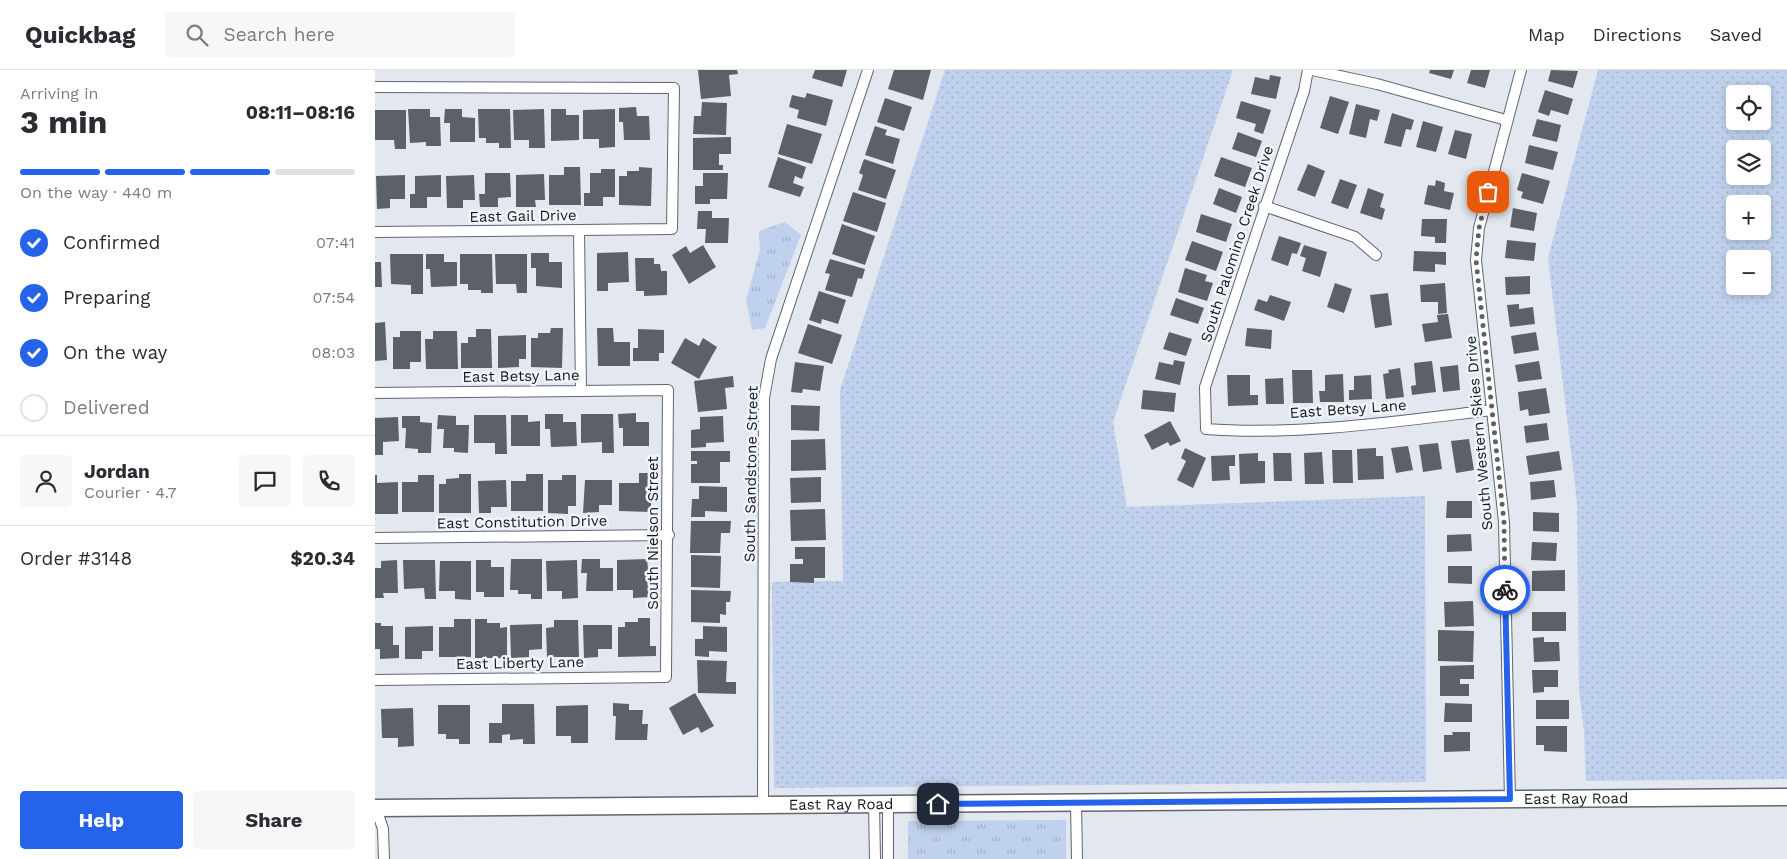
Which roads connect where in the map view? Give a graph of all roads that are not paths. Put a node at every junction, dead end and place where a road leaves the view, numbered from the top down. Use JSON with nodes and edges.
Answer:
{"nodes":[{"id":1,"x":868,"y":70,"type":"edge"},
{"id":2,"x":1308,"y":70,"type":"edge"},
{"id":3,"x":1312,"y":70,"type":"edge"},
{"id":4,"x":1521,"y":70,"type":"edge"},
{"id":5,"x":375,"y":87,"type":"edge"},
{"id":6,"x":1506,"y":120,"type":"junction"},
{"id":7,"x":1264,"y":206,"type":"junction"},
{"id":8,"x":579,"y":230,"type":"junction"},
{"id":9,"x":375,"y":232,"type":"edge"},
{"id":10,"x":1376,"y":255,"type":"dead end"},
{"id":11,"x":668,"y":390,"type":"joint"},
{"id":12,"x":581,"y":391,"type":"junction"},
{"id":13,"x":375,"y":393,"type":"edge"},
{"id":14,"x":1492,"y":410,"type":"junction"},
{"id":15,"x":1206,"y":429,"type":"joint"},
{"id":16,"x":669,"y":535,"type":"junction"},
{"id":17,"x":375,"y":538,"type":"edge"},
{"id":18,"x":666,"y":677,"type":"joint"},
{"id":19,"x":375,"y":680,"type":"edge"},
{"id":20,"x":1787,"y":797,"type":"edge"},
{"id":21,"x":1510,"y":799,"type":"junction"},
{"id":22,"x":1076,"y":803,"type":"junction"},
{"id":23,"x":881,"y":804,"type":"junction"},
{"id":24,"x":763,"y":805,"type":"junction"},
{"id":25,"x":375,"y":809,"type":"edge"},
{"id":26,"x":384,"y":859,"type":"edge"},
{"id":27,"x":875,"y":859,"type":"edge"},
{"id":28,"x":888,"y":859,"type":"edge"},
{"id":29,"x":1077,"y":859,"type":"edge"}],
"edges":[{"from":1,"to":24,"type":"street","name":"South Sandstone Street"},
{"from":2,"to":7,"type":"street","name":"South Palomino Creek Drive"},
{"from":3,"to":6,"type":"street"},
{"from":4,"to":6,"type":"street","name":"South Western Skies Drive"},
{"from":5,"to":8,"type":"street","name":"East Gail Drive"},
{"from":6,"to":14,"type":"street","name":"South Western Skies Drive"},
{"from":7,"to":10,"type":"street"},
{"from":7,"to":15,"type":"street","name":"South Palomino Creek Drive"},
{"from":8,"to":9,"type":"street","name":"East Gail Drive"},
{"from":8,"to":12,"type":"street"},
{"from":11,"to":12,"type":"street","name":"East Betsy Lane"},
{"from":11,"to":16,"type":"street","name":"South Nielson Street"},
{"from":12,"to":13,"type":"street","name":"East Betsy Lane"},
{"from":14,"to":15,"type":"street","name":"East Betsy Lane"},
{"from":14,"to":21,"type":"street","name":"South Western Skies Drive"},
{"from":16,"to":17,"type":"street","name":"East Constitution Drive"},
{"from":16,"to":18,"type":"street","name":"South Nielson Street"},
{"from":18,"to":19,"type":"street","name":"East Liberty Lane"},
{"from":20,"to":21,"type":"main road","name":"East Ray Road"},
{"from":21,"to":22,"type":"main road","name":"East Ray Road"},
{"from":22,"to":23,"type":"main road","name":"East Ray Road"},
{"from":22,"to":29,"type":"street"},
{"from":23,"to":24,"type":"main road","name":"East Ray Road"},
{"from":23,"to":27,"type":"street"},
{"from":23,"to":28,"type":"street"},
{"from":24,"to":25,"type":"main road","name":"East Ray Road"},
{"from":25,"to":26,"type":"street"}]}
